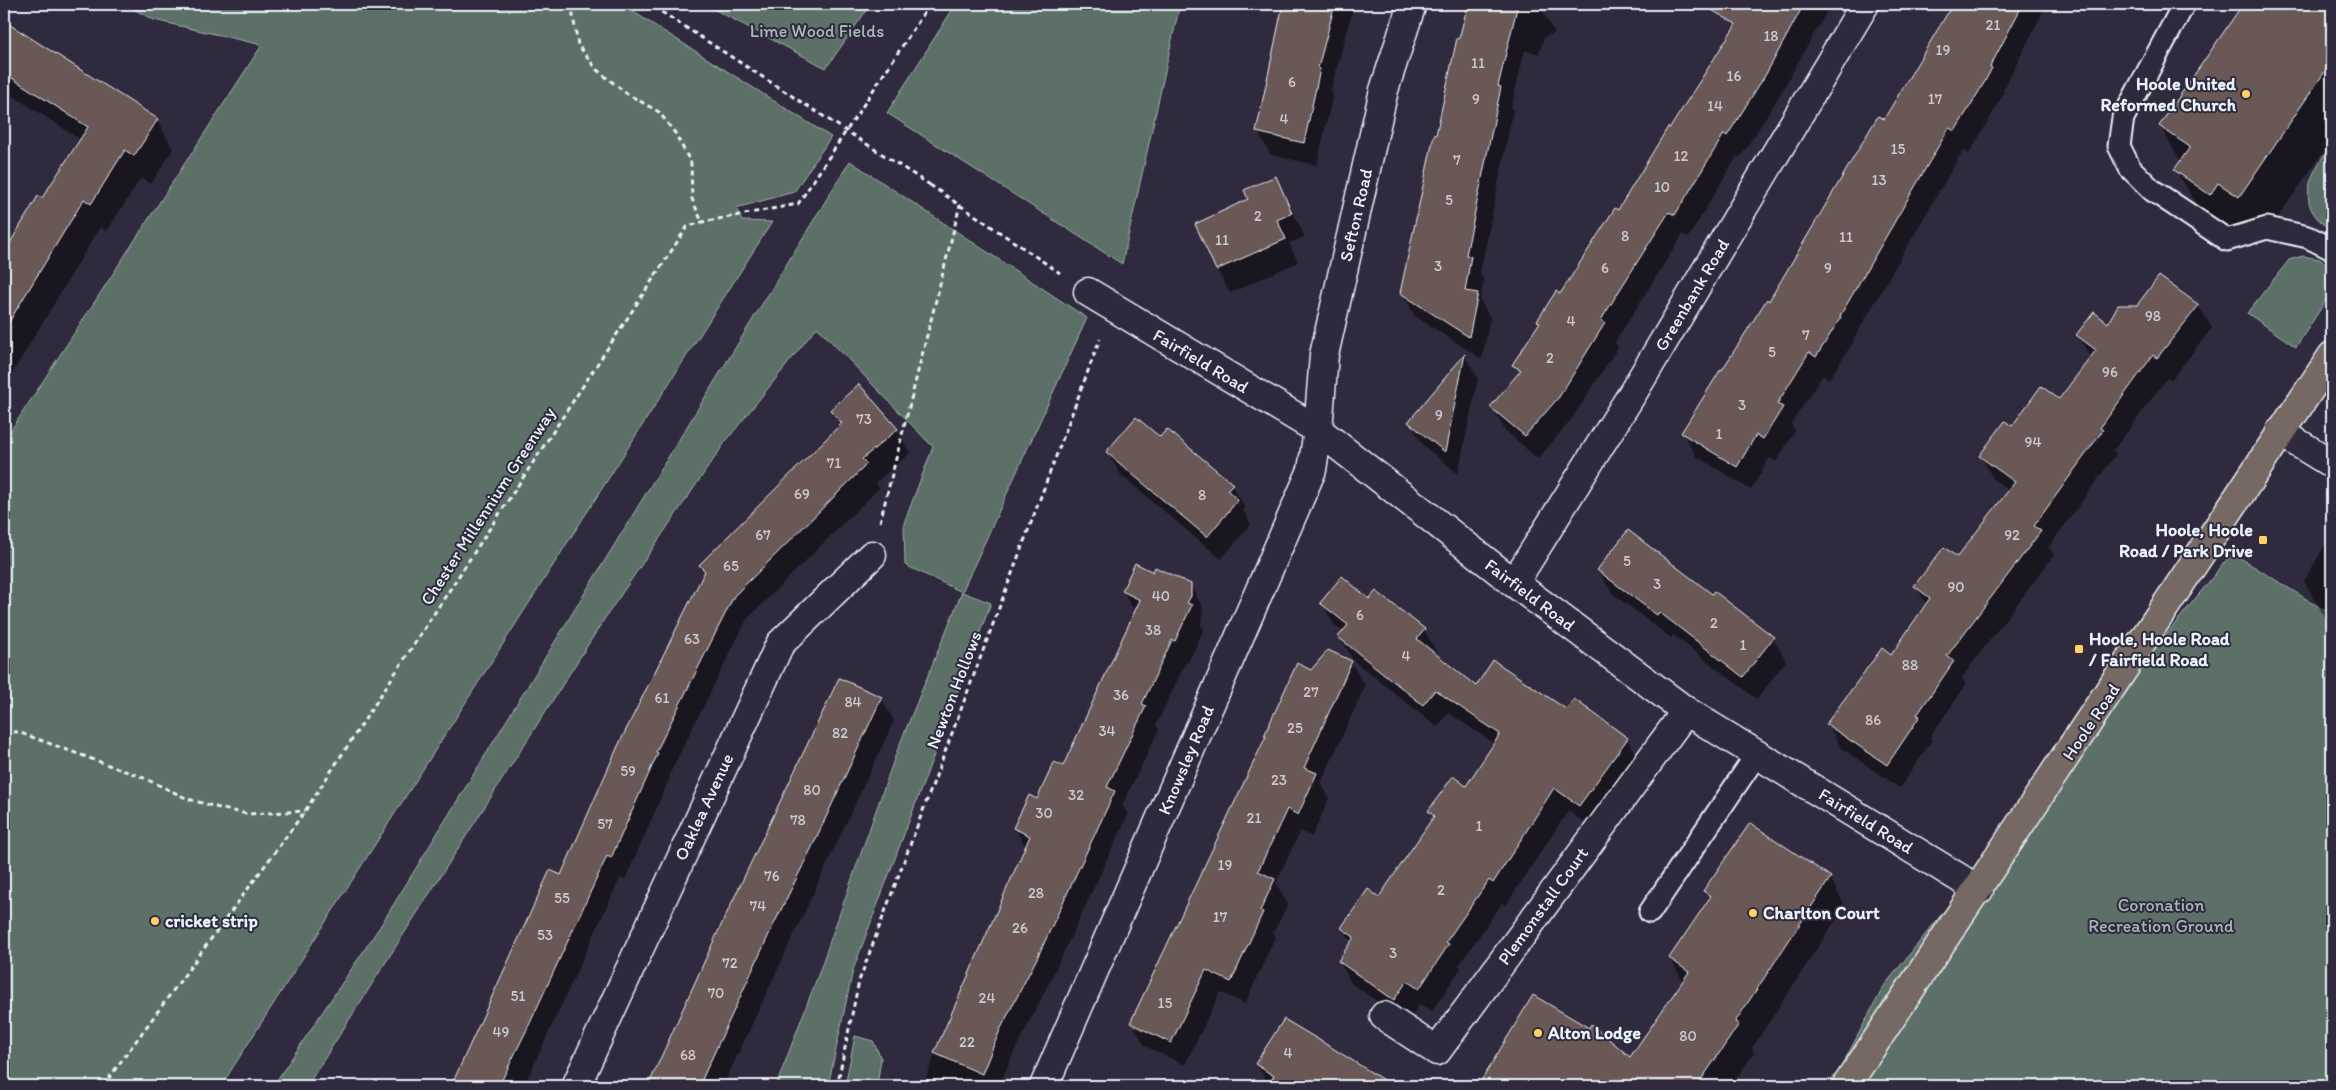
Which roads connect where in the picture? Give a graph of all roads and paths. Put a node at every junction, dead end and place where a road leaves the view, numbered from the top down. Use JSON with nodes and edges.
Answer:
{"nodes":[{"id":1,"x":571,"y":4,"type":"edge"},
{"id":2,"x":649,"y":4,"type":"edge"},
{"id":3,"x":930,"y":4,"type":"edge"},
{"id":4,"x":1412,"y":4,"type":"edge"},
{"id":5,"x":1865,"y":4,"type":"edge"},
{"id":6,"x":2184,"y":4,"type":"edge"},
{"id":7,"x":960,"y":205,"type":"junction"},
{"id":8,"x":702,"y":222,"type":"junction"},
{"id":9,"x":2332,"y":248,"type":"edge"},
{"id":10,"x":1088,"y":292,"type":"joint"},
{"id":11,"x":1112,"y":308,"type":"junction"},
{"id":12,"x":2332,"y":356,"type":"edge"},
{"id":13,"x":1318,"y":430,"type":"junction"},
{"id":14,"x":2280,"y":432,"type":"junction"},
{"id":15,"x":2332,"y":464,"type":"edge"},
{"id":16,"x":872,"y":555,"type":"joint"},
{"id":17,"x":1514,"y":583,"type":"junction"},
{"id":18,"x":1686,"y":711,"type":"junction"},
{"id":19,"x":4,"y":731,"type":"edge"},
{"id":20,"x":1757,"y":754,"type":"junction"},
{"id":21,"x":305,"y":810,"type":"junction"},
{"id":22,"x":1979,"y":890,"type":"junction"},
{"id":23,"x":1650,"y":912,"type":"dead end"},
{"id":24,"x":1384,"y":1016,"type":"dead end"},
{"id":25,"x":103,"y":1086,"type":"edge"},
{"id":26,"x":576,"y":1086,"type":"edge"},
{"id":27,"x":837,"y":1086,"type":"edge"},
{"id":28,"x":1044,"y":1086,"type":"edge"},
{"id":29,"x":1846,"y":1086,"type":"edge"}],
"edges":[{"from":1,"to":8,"type":"path"},
{"from":2,"to":7,"type":"path","bridge":true},
{"from":3,"to":8,"type":"path","name":"Chester Millennium Greenway"},
{"from":4,"to":13,"type":"street","name":"Sefton Road"},
{"from":5,"to":17,"type":"street","name":"Greenbank Road"},
{"from":6,"to":9,"type":"lane"},
{"from":7,"to":10,"type":"path"},
{"from":7,"to":16,"type":"path"},
{"from":8,"to":21,"type":"path","name":"Chester Millennium Greenway"},
{"from":10,"to":11,"type":"street","name":"Fairfield Road"},
{"from":11,"to":13,"type":"street","name":"Fairfield Road"},
{"from":11,"to":27,"type":"path","name":"Newton Hollows"},
{"from":12,"to":14,"type":"highway","name":"Hoole Road"},
{"from":13,"to":17,"type":"street","name":"Fairfield Road"},
{"from":13,"to":28,"type":"street","name":"Knowsley Road"},
{"from":14,"to":15,"type":"street"},
{"from":14,"to":22,"type":"highway","name":"Hoole Road"},
{"from":16,"to":26,"type":"street","name":"Oaklea Avenue"},
{"from":17,"to":18,"type":"street","name":"Fairfield Road"},
{"from":18,"to":20,"type":"street","name":"Fairfield Road"},
{"from":18,"to":24,"type":"street","name":"Plemonstall Court"},
{"from":19,"to":21,"type":"path"},
{"from":20,"to":22,"type":"street","name":"Fairfield Road"},
{"from":20,"to":23,"type":"lane"},
{"from":21,"to":25,"type":"path","name":"Chester Millennium Greenway"},
{"from":22,"to":29,"type":"highway","name":"Hoole Road"}]}
